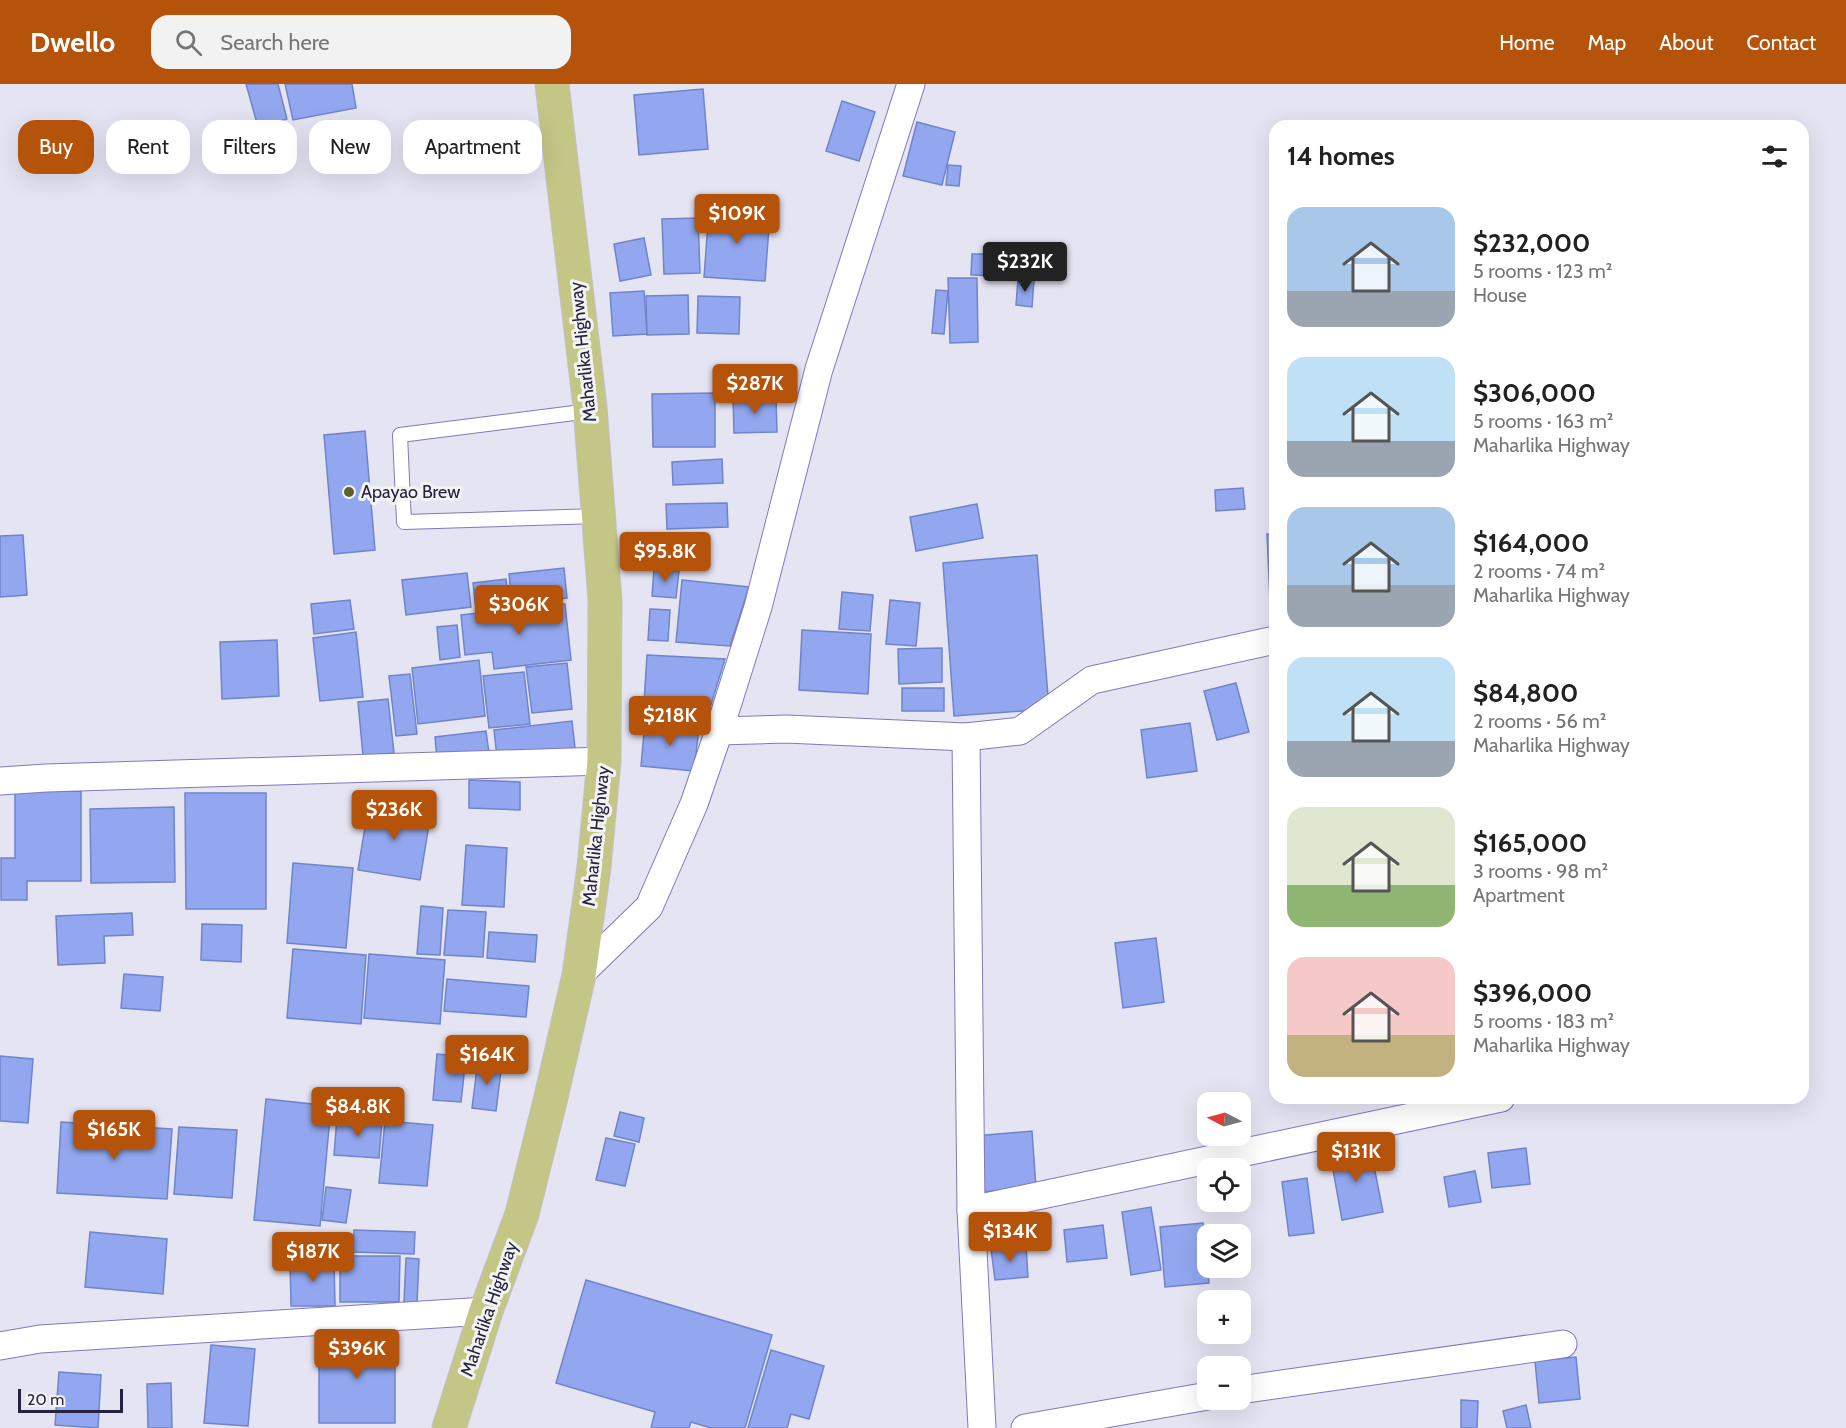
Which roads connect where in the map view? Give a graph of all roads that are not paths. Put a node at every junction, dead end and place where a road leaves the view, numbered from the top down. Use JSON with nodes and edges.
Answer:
{"nodes":[{"id":1,"x":552,"y":84,"type":"edge"},
{"id":2,"x":910,"y":84,"type":"edge"},
{"id":3,"x":590,"y":411,"type":"junction"},
{"id":4,"x":598,"y":516,"type":"junction"},
{"id":5,"x":1269,"y":641,"type":"edge"},
{"id":6,"x":719,"y":731,"type":"junction"},
{"id":7,"x":966,"y":737,"type":"junction"},
{"id":8,"x":604,"y":761,"type":"junction"},
{"id":9,"x":0,"y":782,"type":"edge"},
{"id":10,"x":579,"y":975,"type":"junction"},
{"id":11,"x":1474,"y":1104,"type":"edge"},
{"id":12,"x":971,"y":1210,"type":"junction"},
{"id":13,"x":486,"y":1311,"type":"junction"},
{"id":14,"x":1563,"y":1344,"type":"dead end"},
{"id":15,"x":0,"y":1346,"type":"edge"},
{"id":16,"x":1251,"y":1388,"type":"edge"},
{"id":17,"x":1197,"y":1398,"type":"edge"},
{"id":18,"x":449,"y":1428,"type":"edge"},
{"id":19,"x":982,"y":1428,"type":"edge"},
{"id":20,"x":1024,"y":1428,"type":"edge"}],
"edges":[{"from":1,"to":3,"type":"main road","name":"Maharlika Highway"},
{"from":2,"to":6,"type":"street"},
{"from":3,"to":4,"type":"main road","name":"Maharlika Highway"},
{"from":3,"to":4,"type":"lane"},
{"from":4,"to":8,"type":"main road","name":"Maharlika Highway"},
{"from":5,"to":7,"type":"street"},
{"from":6,"to":7,"type":"street"},
{"from":6,"to":10,"type":"street"},
{"from":7,"to":12,"type":"street"},
{"from":8,"to":9,"type":"street"},
{"from":8,"to":10,"type":"main road","name":"Maharlika Highway"},
{"from":10,"to":13,"type":"main road","name":"Maharlika Highway"},
{"from":11,"to":12,"type":"street"},
{"from":12,"to":19,"type":"street"},
{"from":13,"to":15,"type":"street"},
{"from":13,"to":18,"type":"main road","name":"Maharlika Highway"},
{"from":14,"to":16,"type":"street"},
{"from":17,"to":20,"type":"street"}]}
